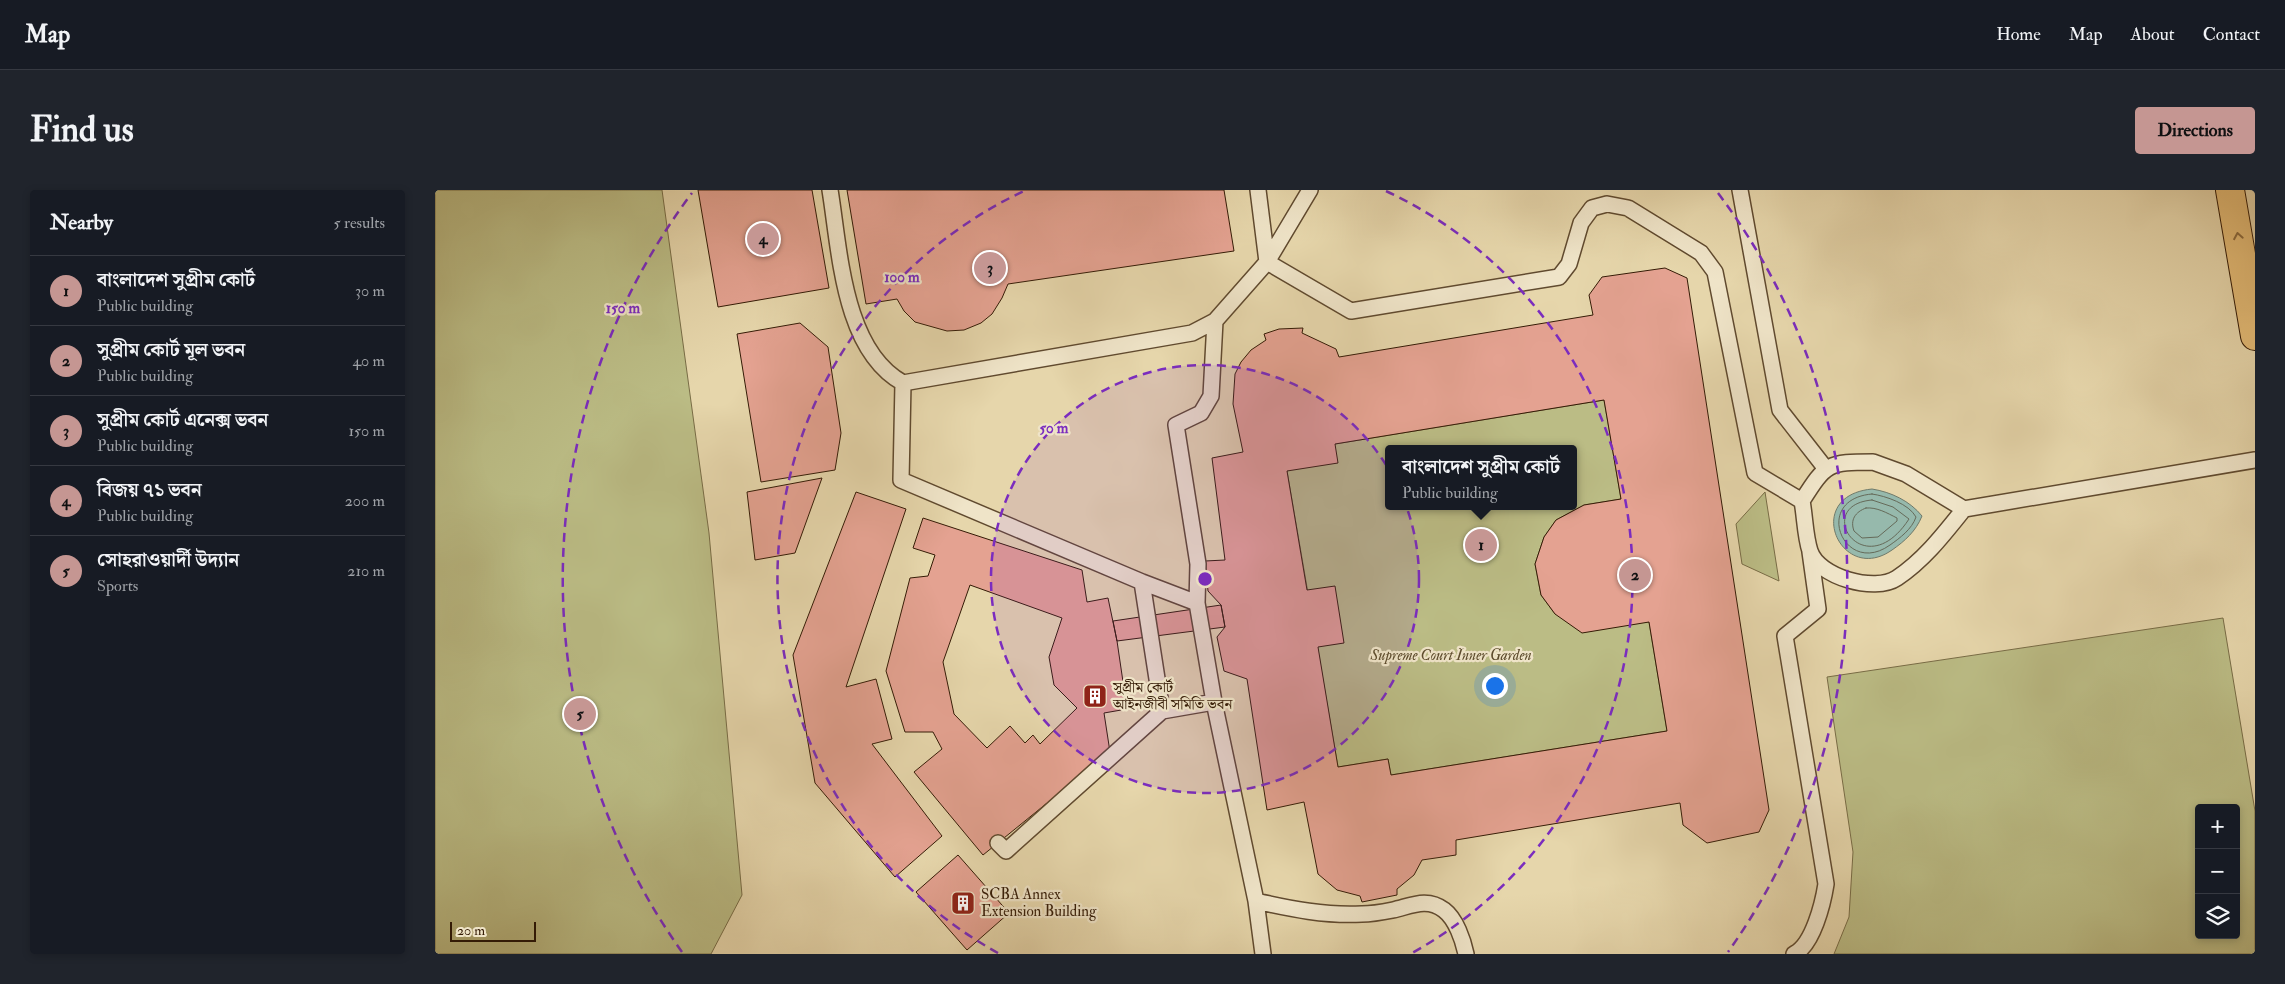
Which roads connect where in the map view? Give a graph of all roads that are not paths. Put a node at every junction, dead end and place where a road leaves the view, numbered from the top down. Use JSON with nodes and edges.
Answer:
{"nodes":[{"id":1,"x":830,"y":190,"type":"edge"},
{"id":2,"x":1258,"y":190,"type":"edge"},
{"id":3,"x":1311,"y":190,"type":"edge"},
{"id":4,"x":1740,"y":190,"type":"edge"},
{"id":5,"x":2230,"y":190,"type":"edge"},
{"id":6,"x":1267,"y":262,"type":"junction"},
{"id":7,"x":1215,"y":320,"type":"junction"},
{"id":8,"x":2255,"y":336,"type":"edge"},
{"id":9,"x":903,"y":383,"type":"junction"},
{"id":10,"x":2255,"y":460,"type":"edge"},
{"id":11,"x":1826,"y":469,"type":"junction"},
{"id":12,"x":1802,"y":501,"type":"junction"},
{"id":13,"x":1964,"y":509,"type":"junction"},
{"id":14,"x":1810,"y":552,"type":"junction"},
{"id":15,"x":1142,"y":582,"type":"junction"},
{"id":16,"x":1197,"y":603,"type":"junction"},
{"id":17,"x":1214,"y":702,"type":"junction"},
{"id":18,"x":1162,"y":711,"type":"junction"},
{"id":19,"x":998,"y":843,"type":"dead end"},
{"id":20,"x":1255,"y":902,"type":"junction"},
{"id":21,"x":1263,"y":954,"type":"edge"},
{"id":22,"x":1466,"y":954,"type":"edge"},
{"id":23,"x":1793,"y":954,"type":"edge"}],
"edges":[{"from":1,"to":9,"type":"lane"},
{"from":2,"to":6,"type":"lane"},
{"from":3,"to":6,"type":"lane"},
{"from":4,"to":11,"type":"lane"},
{"from":8,"to":5,"type":"highway","one_way":true},
{"from":6,"to":7,"type":"lane"},
{"from":6,"to":12,"type":"lane"},
{"from":7,"to":9,"type":"lane"},
{"from":7,"to":16,"type":"lane"},
{"from":9,"to":15,"type":"lane"},
{"from":10,"to":13,"type":"lane"},
{"from":11,"to":12,"type":"lane"},
{"from":11,"to":13,"type":"lane"},
{"from":12,"to":14,"type":"lane"},
{"from":13,"to":14,"type":"lane"},
{"from":14,"to":23,"type":"lane"},
{"from":15,"to":16,"type":"lane"},
{"from":15,"to":18,"type":"lane"},
{"from":16,"to":17,"type":"lane"},
{"from":17,"to":18,"type":"lane"},
{"from":17,"to":20,"type":"lane"},
{"from":18,"to":19,"type":"lane"},
{"from":20,"to":21,"type":"lane"},
{"from":20,"to":22,"type":"lane"}]}
